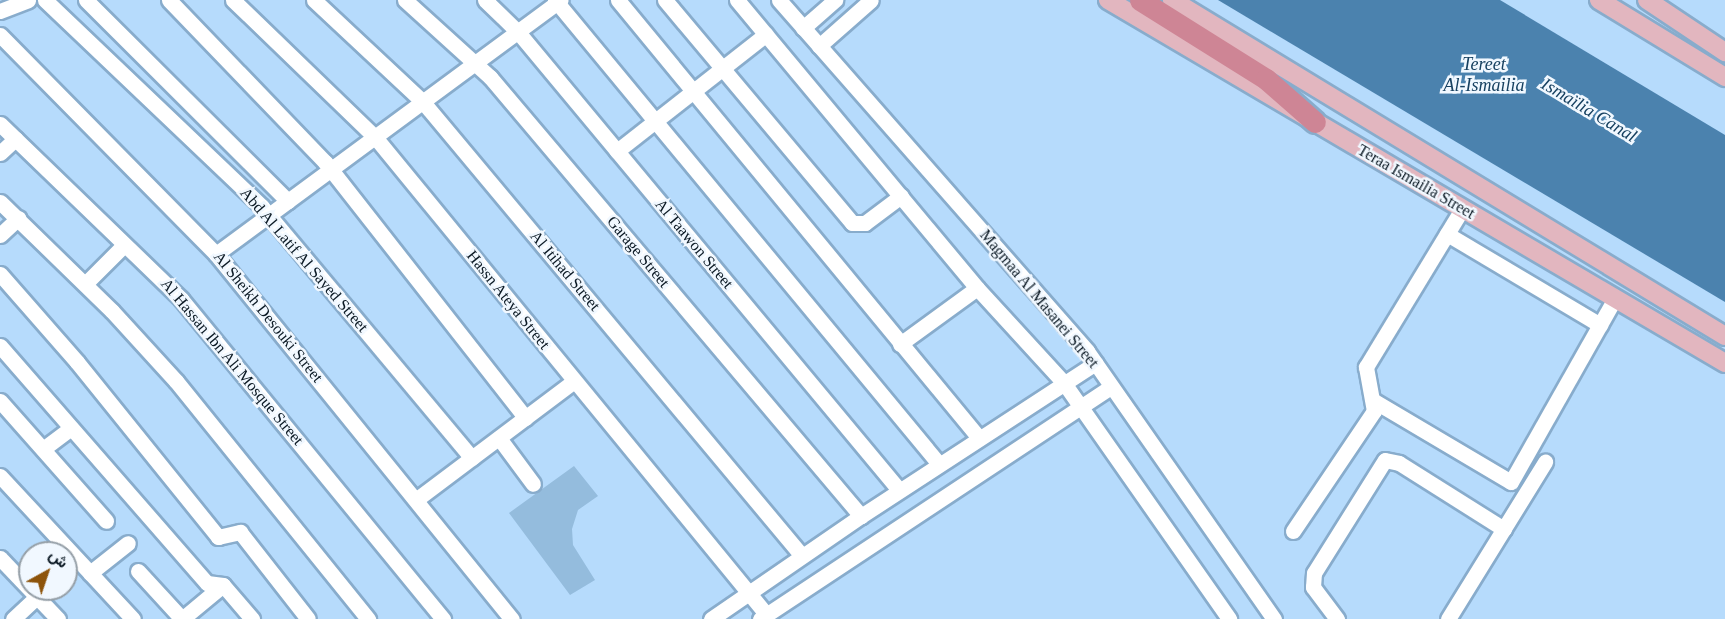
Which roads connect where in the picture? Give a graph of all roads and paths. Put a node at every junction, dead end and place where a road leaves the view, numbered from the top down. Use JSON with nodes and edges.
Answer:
{"nodes":[{"id":1,"x":28,"y":0,"type":"edge"},
{"id":2,"x":45,"y":0,"type":"edge"},
{"id":3,"x":86,"y":0,"type":"edge"},
{"id":4,"x":169,"y":0,"type":"edge"},
{"id":5,"x":233,"y":0,"type":"edge"},
{"id":6,"x":314,"y":0,"type":"edge"},
{"id":7,"x":405,"y":0,"type":"edge"},
{"id":8,"x":485,"y":0,"type":"edge"},
{"id":9,"x":618,"y":0,"type":"edge"},
{"id":10,"x":665,"y":0,"type":"edge"},
{"id":11,"x":737,"y":0,"type":"edge"},
{"id":12,"x":778,"y":0,"type":"edge"},
{"id":13,"x":835,"y":0,"type":"edge"},
{"id":14,"x":871,"y":0,"type":"edge"},
{"id":15,"x":1108,"y":0,"type":"edge"},
{"id":16,"x":1140,"y":0,"type":"edge"},
{"id":17,"x":1172,"y":0,"type":"edge"},
{"id":18,"x":1599,"y":0,"type":"edge"},
{"id":19,"x":1647,"y":0,"type":"edge"},
{"id":20,"x":558,"y":1,"type":"edge"},
{"id":21,"x":0,"y":11,"type":"edge"},
{"id":22,"x":803,"y":28,"type":"junction"},
{"id":23,"x":518,"y":32,"type":"junction"},
{"id":24,"x":766,"y":34,"type":"junction"},
{"id":25,"x":0,"y":35,"type":"edge"},
{"id":26,"x":819,"y":46,"type":"junction"},
{"id":27,"x":1725,"y":52,"type":"edge"},
{"id":28,"x":477,"y":62,"type":"junction"},
{"id":29,"x":722,"y":69,"type":"junction"},
{"id":30,"x":1725,"y":77,"type":"edge"},
{"id":31,"x":692,"y":92,"type":"junction"},
{"id":32,"x":423,"y":102,"type":"junction"},
{"id":33,"x":655,"y":122,"type":"junction"},
{"id":34,"x":1315,"y":122,"type":"junction"},
{"id":35,"x":0,"y":124,"type":"edge"},
{"id":36,"x":375,"y":137,"type":"junction"},
{"id":37,"x":15,"y":139,"type":"junction"},
{"id":38,"x":617,"y":151,"type":"junction"},
{"id":39,"x":0,"y":153,"type":"edge"},
{"id":40,"x":331,"y":169,"type":"junction"},
{"id":41,"x":901,"y":196,"type":"junction"},
{"id":42,"x":288,"y":201,"type":"junction"},
{"id":43,"x":0,"y":202,"type":"edge"},
{"id":44,"x":1462,"y":209,"type":"junction"},
{"id":45,"x":269,"y":215,"type":"junction"},
{"id":46,"x":18,"y":218,"type":"junction"},
{"id":47,"x":1447,"y":234,"type":"junction"},
{"id":48,"x":0,"y":235,"type":"edge"},
{"id":49,"x":124,"y":245,"type":"junction"},
{"id":50,"x":216,"y":254,"type":"junction"},
{"id":51,"x":0,"y":274,"type":"edge"},
{"id":52,"x":86,"y":284,"type":"junction"},
{"id":53,"x":977,"y":288,"type":"junction"},
{"id":54,"x":1615,"y":298,"type":"junction"},
{"id":55,"x":1600,"y":325,"type":"junction"},
{"id":56,"x":1725,"y":336,"type":"edge"},
{"id":57,"x":900,"y":344,"type":"junction"},
{"id":58,"x":0,"y":346,"type":"edge"},
{"id":59,"x":1096,"y":363,"type":"junction"},
{"id":60,"x":1725,"y":363,"type":"edge"},
{"id":61,"x":574,"y":381,"type":"junction"},
{"id":62,"x":1064,"y":383,"type":"junction"},
{"id":63,"x":1110,"y":387,"type":"junction"},
{"id":64,"x":0,"y":401,"type":"edge"},
{"id":65,"x":1374,"y":401,"type":"junction"},
{"id":66,"x":1082,"y":406,"type":"junction"},
{"id":67,"x":526,"y":417,"type":"junction"},
{"id":68,"x":71,"y":428,"type":"junction"},
{"id":69,"x":499,"y":438,"type":"junction"},
{"id":70,"x":979,"y":438,"type":"junction"},
{"id":71,"x":42,"y":449,"type":"junction"},
{"id":72,"x":472,"y":458,"type":"junction"},
{"id":73,"x":1545,"y":462,"type":"dead end"},
{"id":74,"x":939,"y":464,"type":"junction"},
{"id":75,"x":0,"y":476,"type":"edge"},
{"id":76,"x":533,"y":484,"type":"dead end"},
{"id":77,"x":899,"y":490,"type":"junction"},
{"id":78,"x":417,"y":499,"type":"junction"},
{"id":79,"x":861,"y":516,"type":"junction"},
{"id":80,"x":106,"y":521,"type":"dead end"},
{"id":81,"x":1504,"y":529,"type":"junction"},
{"id":82,"x":1293,"y":531,"type":"dead end"},
{"id":83,"x":128,"y":543,"type":"dead end"},
{"id":84,"x":802,"y":556,"type":"junction"},
{"id":85,"x":0,"y":558,"type":"edge"},
{"id":86,"x":138,"y":571,"type":"dead end"},
{"id":87,"x":90,"y":573,"type":"junction"},
{"id":88,"x":18,"y":577,"type":"edge"},
{"id":89,"x":220,"y":585,"type":"junction"},
{"id":90,"x":750,"y":592,"type":"junction"},
{"id":91,"x":33,"y":601,"type":"edge"},
{"id":92,"x":41,"y":601,"type":"edge"},
{"id":93,"x":763,"y":617,"type":"edge"},
{"id":94,"x":13,"y":619,"type":"edge"},
{"id":95,"x":58,"y":619,"type":"edge"},
{"id":96,"x":133,"y":619,"type":"edge"},
{"id":97,"x":182,"y":619,"type":"edge"},
{"id":98,"x":252,"y":619,"type":"edge"},
{"id":99,"x":308,"y":619,"type":"edge"},
{"id":100,"x":368,"y":619,"type":"edge"},
{"id":101,"x":443,"y":619,"type":"edge"},
{"id":102,"x":512,"y":619,"type":"edge"},
{"id":103,"x":711,"y":619,"type":"edge"},
{"id":104,"x":1229,"y":619,"type":"edge"},
{"id":105,"x":1274,"y":619,"type":"edge"},
{"id":106,"x":1336,"y":619,"type":"edge"},
{"id":107,"x":1449,"y":619,"type":"edge"}],
"edges":[{"from":1,"to":21,"type":"street"},
{"from":2,"to":45,"type":"street","name":"Abd Al Latif Al Sayed Street"},
{"from":3,"to":42,"type":"street"},
{"from":4,"to":40,"type":"street"},
{"from":5,"to":36,"type":"street","name":"Hassn Ateya Street"},
{"from":6,"to":32,"type":"street","name":"Al Itihad Street"},
{"from":7,"to":28,"type":"street","name":"Garage Street"},
{"from":8,"to":23,"type":"street","name":"Al Taawon Street"},
{"from":9,"to":31,"type":"street"},
{"from":10,"to":29,"type":"street"},
{"from":11,"to":24,"type":"street"},
{"from":12,"to":22,"type":"street","name":"Magmaa Al Masanei Street"},
{"from":13,"to":22,"type":"street"},
{"from":14,"to":26,"type":"street"},
{"from":15,"to":34,"type":"main road","name":"Teraa Ismailia Street"},
{"from":16,"to":34,"type":"highway"},
{"from":17,"to":56,"type":"main road","name":"Teraa Ismailia Street"},
{"from":18,"to":30,"type":"main road"},
{"from":19,"to":27,"type":"main road"},
{"from":20,"to":23,"type":"street"},
{"from":20,"to":33,"type":"street"},
{"from":22,"to":26,"type":"street","name":"Magmaa Al Masanei Street"},
{"from":23,"to":28,"type":"street"},
{"from":23,"to":38,"type":"street","name":"Al Taawon Street"},
{"from":24,"to":29,"type":"street"},
{"from":24,"to":41,"type":"street"},
{"from":25,"to":50,"type":"street","name":"Al Sheikh Desouki Street"},
{"from":26,"to":59,"type":"street","name":"Magmaa Al Masanei Street"},
{"from":28,"to":32,"type":"street"},
{"from":28,"to":79,"type":"street","name":"Garage Street"},
{"from":29,"to":31,"type":"street"},
{"from":29,"to":41,"type":"street"},
{"from":31,"to":33,"type":"street"},
{"from":31,"to":57,"type":"street"},
{"from":32,"to":36,"type":"street"},
{"from":32,"to":84,"type":"street","name":"Al Itihad Street"},
{"from":33,"to":38,"type":"street"},
{"from":33,"to":74,"type":"street"},
{"from":34,"to":44,"type":"main road","name":"Teraa Ismailia Street"},
{"from":35,"to":37,"type":"street","name":"Al Hassan Ibn Ali Mosque Street"},
{"from":36,"to":40,"type":"street"},
{"from":36,"to":61,"type":"street","name":"Hassn Ateya Street"},
{"from":37,"to":39,"type":"street"},
{"from":37,"to":49,"type":"street","name":"Al Hassan Ibn Ali Mosque Street"},
{"from":38,"to":77,"type":"street","name":"Al Taawon Street"},
{"from":40,"to":42,"type":"street"},
{"from":40,"to":67,"type":"street"},
{"from":41,"to":53,"type":"street"},
{"from":42,"to":45,"type":"street"},
{"from":43,"to":46,"type":"street"},
{"from":44,"to":47,"type":"street"},
{"from":44,"to":54,"type":"main road","name":"Teraa Ismailia Street"},
{"from":45,"to":50,"type":"street"},
{"from":45,"to":72,"type":"street","name":"Abd Al Latif Al Sayed Street"},
{"from":46,"to":48,"type":"street"},
{"from":46,"to":52,"type":"street"},
{"from":47,"to":55,"type":"street"},
{"from":47,"to":65,"type":"street"},
{"from":49,"to":52,"type":"street"},
{"from":49,"to":101,"type":"street","name":"Al Hassan Ibn Ali Mosque Street"},
{"from":50,"to":78,"type":"street","name":"Al Sheikh Desouki Street"},
{"from":51,"to":99,"type":"street"},
{"from":52,"to":100,"type":"street"},
{"from":53,"to":57,"type":"street"},
{"from":53,"to":62,"type":"street"},
{"from":54,"to":55,"type":"street"},
{"from":54,"to":60,"type":"main road","name":"Teraa Ismailia Street"},
{"from":55,"to":65,"type":"street"},
{"from":57,"to":70,"type":"street"},
{"from":58,"to":68,"type":"street"},
{"from":59,"to":62,"type":"street"},
{"from":59,"to":63,"type":"street","name":"Magmaa Al Masanei Street"},
{"from":61,"to":67,"type":"street"},
{"from":61,"to":90,"type":"street","name":"Hassn Ateya Street"},
{"from":62,"to":66,"type":"street"},
{"from":62,"to":70,"type":"street"},
{"from":63,"to":66,"type":"street"},
{"from":63,"to":105,"type":"street","name":"Magmaa Al Masanei Street"},
{"from":64,"to":71,"type":"street"},
{"from":65,"to":82,"type":"street"},
{"from":66,"to":93,"type":"street"},
{"from":66,"to":104,"type":"street"},
{"from":67,"to":69,"type":"street"},
{"from":68,"to":71,"type":"street"},
{"from":68,"to":89,"type":"street"},
{"from":69,"to":72,"type":"street"},
{"from":69,"to":76,"type":"street"},
{"from":70,"to":74,"type":"street"},
{"from":71,"to":80,"type":"street"},
{"from":72,"to":78,"type":"street"},
{"from":73,"to":81,"type":"street"},
{"from":74,"to":77,"type":"street"},
{"from":75,"to":87,"type":"street"},
{"from":77,"to":79,"type":"street"},
{"from":78,"to":102,"type":"street","name":"Al Sheikh Desouki Street"},
{"from":79,"to":84,"type":"street"},
{"from":81,"to":106,"type":"street"},
{"from":81,"to":107,"type":"street"},
{"from":83,"to":87,"type":"street"},
{"from":84,"to":90,"type":"street"},
{"from":85,"to":88,"type":"street"},
{"from":86,"to":97,"type":"street"},
{"from":87,"to":96,"type":"street"},
{"from":89,"to":97,"type":"street"},
{"from":89,"to":98,"type":"street"},
{"from":90,"to":93,"type":"street","name":"Hassn Ateya Street"},
{"from":90,"to":103,"type":"street"},
{"from":91,"to":94,"type":"street"},
{"from":92,"to":95,"type":"street"}]}
